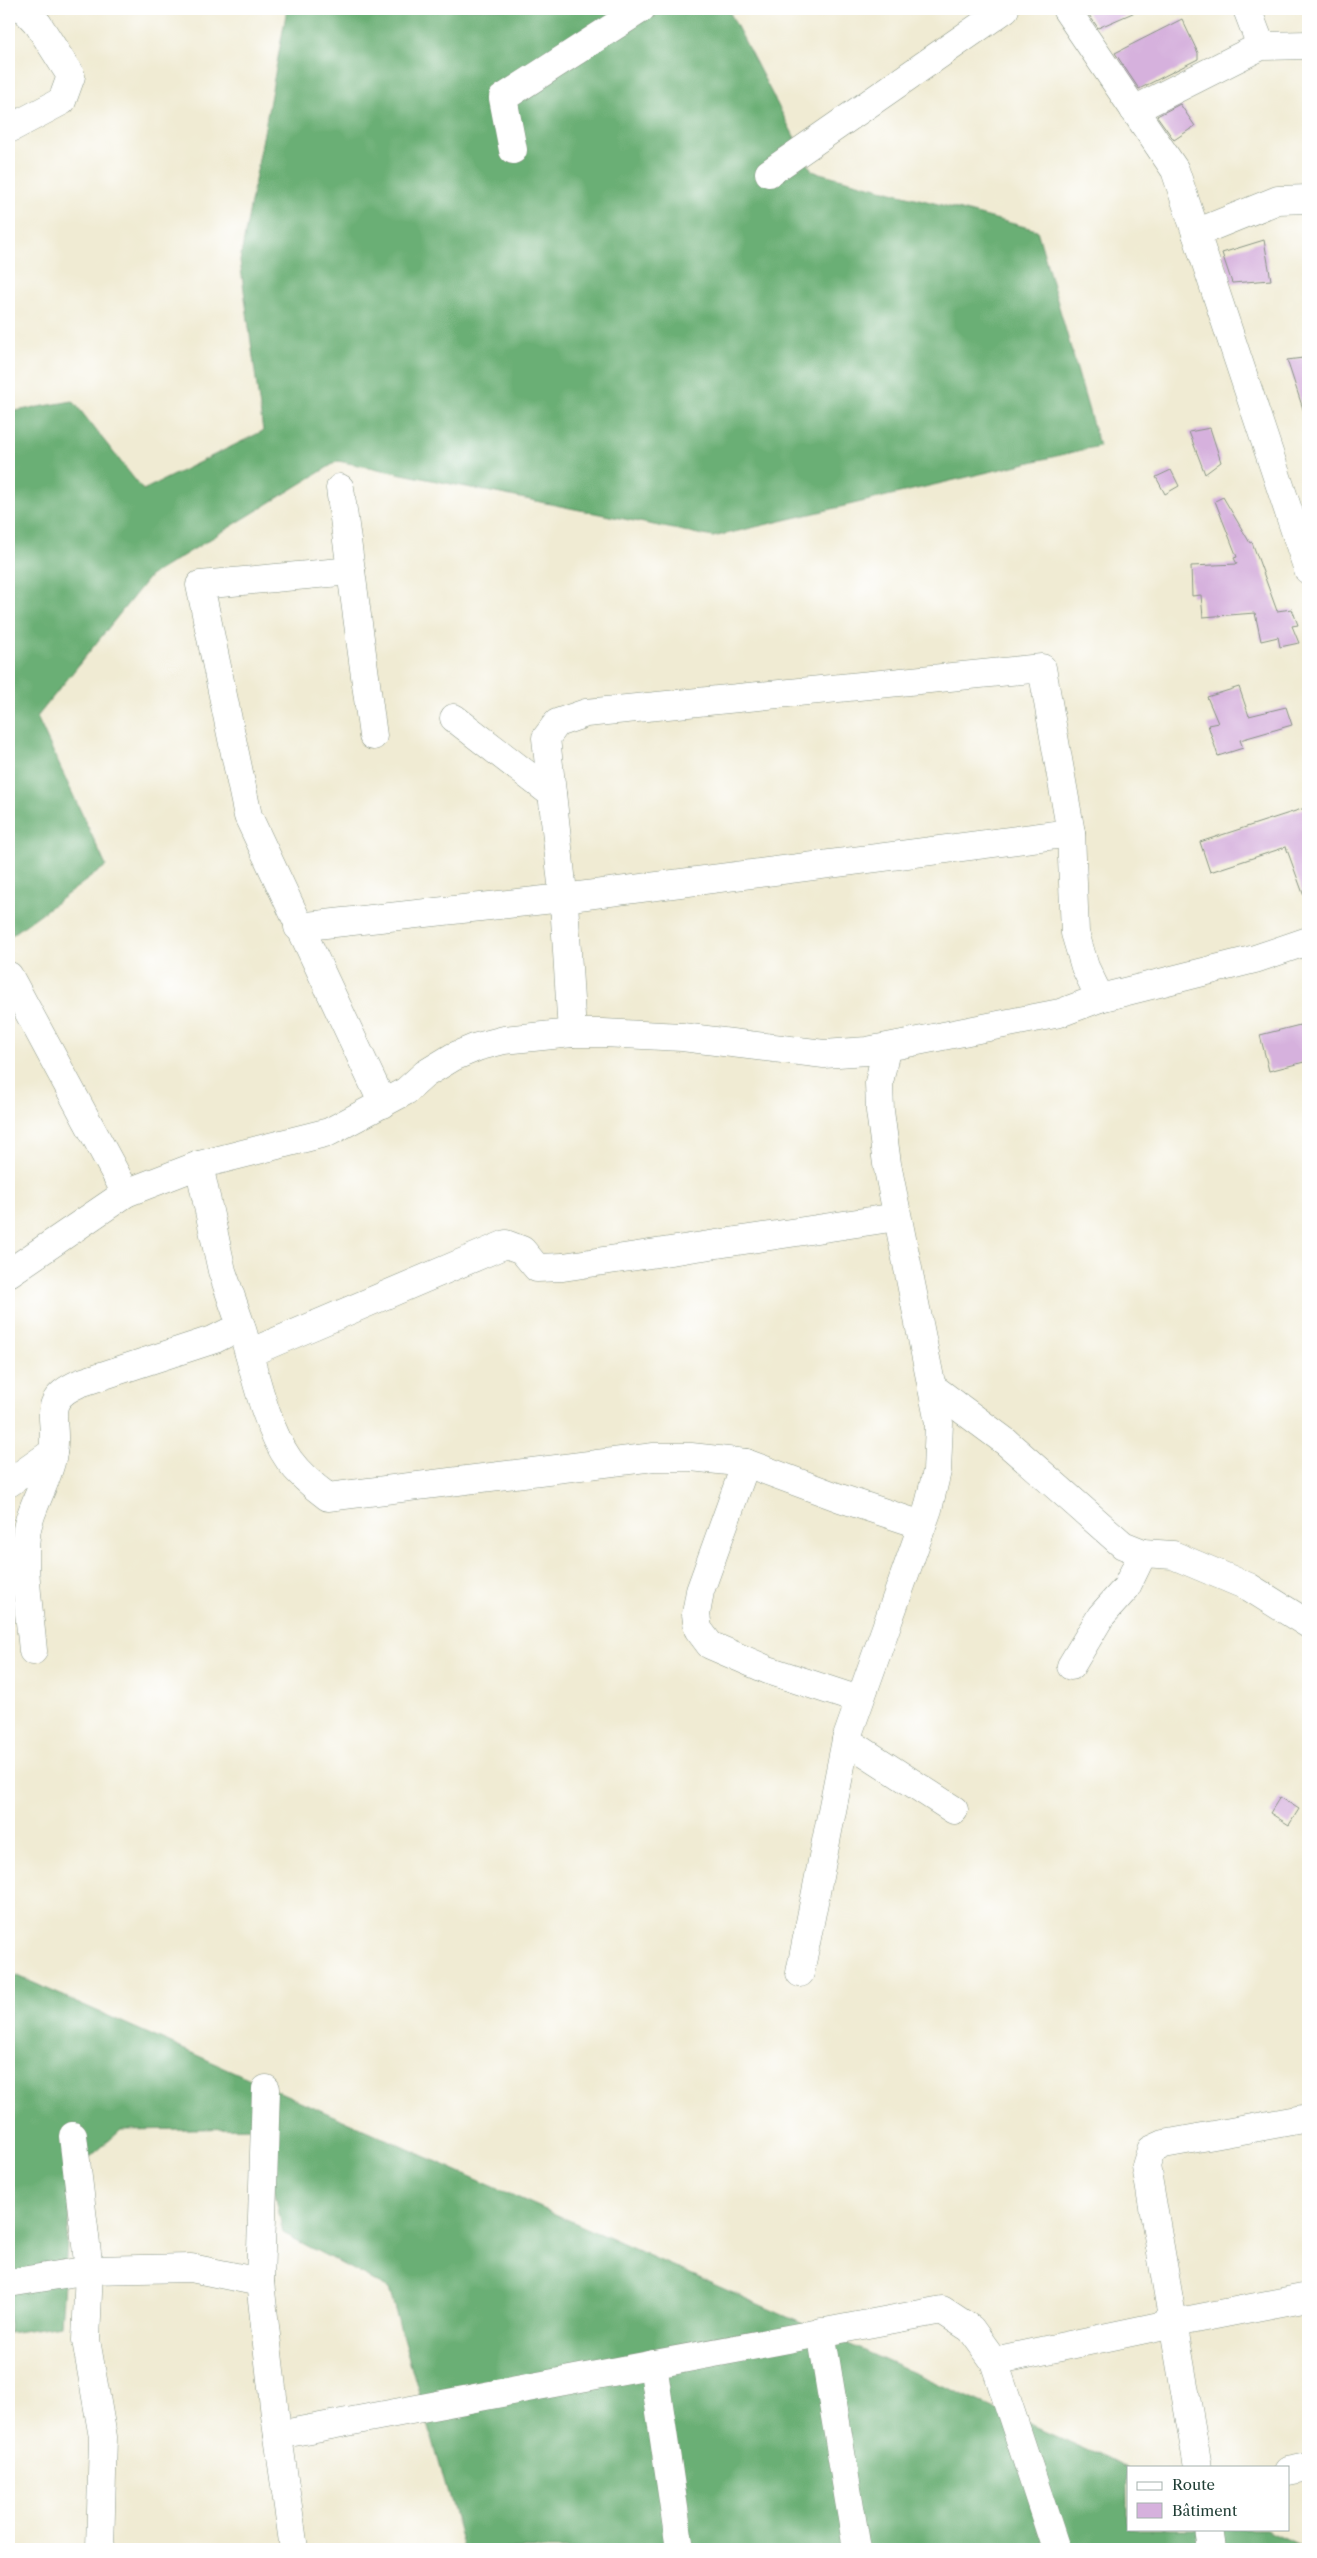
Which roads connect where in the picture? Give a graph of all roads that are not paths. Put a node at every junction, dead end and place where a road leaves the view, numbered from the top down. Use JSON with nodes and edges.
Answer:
{"nodes":[{"id":1,"x":24,"y":9,"type":"edge"},
{"id":2,"x":641,"y":9,"type":"edge"},
{"id":3,"x":1005,"y":9,"type":"edge"},
{"id":4,"x":1066,"y":9,"type":"edge"},
{"id":5,"x":1247,"y":9,"type":"edge"},
{"id":6,"x":1308,"y":45,"type":"edge"},
{"id":7,"x":1261,"y":46,"type":"junction"},
{"id":8,"x":1134,"y":110,"type":"junction"},
{"id":9,"x":9,"y":129,"type":"edge"},
{"id":10,"x":513,"y":150,"type":"dead end"},
{"id":11,"x":769,"y":173,"type":"dead end"},
{"id":12,"x":1308,"y":199,"type":"edge"},
{"id":13,"x":1196,"y":233,"type":"junction"},
{"id":14,"x":340,"y":488,"type":"dead end"},
{"id":15,"x":1308,"y":570,"type":"edge"},
{"id":16,"x":351,"y":571,"type":"junction"},
{"id":17,"x":454,"y":718,"type":"dead end"},
{"id":18,"x":373,"y":736,"type":"dead end"},
{"id":19,"x":552,"y":794,"type":"junction"},
{"id":20,"x":1071,"y":833,"type":"junction"},
{"id":21,"x":563,"y":898,"type":"junction"},
{"id":22,"x":298,"y":927,"type":"junction"},
{"id":23,"x":1308,"y":941,"type":"edge"},
{"id":24,"x":9,"y":976,"type":"edge"},
{"id":25,"x":1100,"y":998,"type":"junction"},
{"id":26,"x":572,"y":1033,"type":"junction"},
{"id":27,"x":886,"y":1049,"type":"junction"},
{"id":28,"x":383,"y":1104,"type":"junction"},
{"id":29,"x":199,"y":1165,"type":"junction"},
{"id":30,"x":126,"y":1193,"type":"junction"},
{"id":31,"x":897,"y":1217,"type":"junction"},
{"id":32,"x":9,"y":1272,"type":"edge"},
{"id":33,"x":241,"y":1326,"type":"junction"},
{"id":34,"x":249,"y":1353,"type":"junction"},
{"id":35,"x":932,"y":1387,"type":"junction"},
{"id":36,"x":54,"y":1452,"type":"junction"},
{"id":37,"x":746,"y":1463,"type":"junction"},
{"id":38,"x":9,"y":1483,"type":"edge"},
{"id":39,"x":922,"y":1524,"type":"junction"},
{"id":40,"x":1144,"y":1553,"type":"junction"},
{"id":41,"x":1308,"y":1624,"type":"edge"},
{"id":42,"x":33,"y":1651,"type":"dead end"},
{"id":43,"x":1071,"y":1666,"type":"dead end"},
{"id":44,"x":859,"y":1700,"type":"junction"},
{"id":45,"x":846,"y":1740,"type":"junction"},
{"id":46,"x":954,"y":1810,"type":"dead end"},
{"id":47,"x":800,"y":1973,"type":"dead end"},
{"id":48,"x":266,"y":2089,"type":"dead end"},
{"id":49,"x":1308,"y":2118,"type":"edge"},
{"id":50,"x":73,"y":2136,"type":"dead end"},
{"id":51,"x":89,"y":2270,"type":"junction"},
{"id":52,"x":9,"y":2282,"type":"edge"},
{"id":53,"x":260,"y":2282,"type":"junction"},
{"id":54,"x":1308,"y":2297,"type":"edge"},
{"id":55,"x":1174,"y":2323,"type":"junction"},
{"id":56,"x":821,"y":2332,"type":"junction"},
{"id":57,"x":994,"y":2362,"type":"junction"},
{"id":58,"x":653,"y":2364,"type":"junction"},
{"id":59,"x":278,"y":2435,"type":"junction"},
{"id":60,"x":1198,"y":2466,"type":"edge"},
{"id":61,"x":1308,"y":2467,"type":"edge"},
{"id":62,"x":1290,"y":2471,"type":"edge"},
{"id":63,"x":1209,"y":2530,"type":"edge"},
{"id":64,"x":100,"y":2549,"type":"edge"},
{"id":65,"x":294,"y":2549,"type":"edge"},
{"id":66,"x":680,"y":2549,"type":"edge"},
{"id":67,"x":857,"y":2549,"type":"edge"},
{"id":68,"x":1056,"y":2549,"type":"edge"},
{"id":69,"x":1212,"y":2549,"type":"edge"}],
"edges":[{"from":1,"to":9,"type":"street"},
{"from":2,"to":10,"type":"street"},
{"from":3,"to":11,"type":"street"},
{"from":4,"to":8,"type":"street"},
{"from":5,"to":7,"type":"street"},
{"from":6,"to":7,"type":"street"},
{"from":7,"to":8,"type":"street"},
{"from":8,"to":13,"type":"street"},
{"from":12,"to":13,"type":"street"},
{"from":13,"to":15,"type":"street"},
{"from":14,"to":16,"type":"street"},
{"from":16,"to":18,"type":"street"},
{"from":16,"to":22,"type":"street"},
{"from":17,"to":19,"type":"street"},
{"from":19,"to":20,"type":"street"},
{"from":19,"to":21,"type":"street"},
{"from":20,"to":21,"type":"street"},
{"from":20,"to":25,"type":"street"},
{"from":21,"to":22,"type":"street"},
{"from":21,"to":26,"type":"street"},
{"from":22,"to":28,"type":"street"},
{"from":23,"to":25,"type":"street"},
{"from":24,"to":30,"type":"street"},
{"from":25,"to":27,"type":"street"},
{"from":26,"to":27,"type":"street"},
{"from":26,"to":28,"type":"street"},
{"from":27,"to":31,"type":"street"},
{"from":28,"to":29,"type":"street"},
{"from":29,"to":30,"type":"street"},
{"from":29,"to":33,"type":"street"},
{"from":30,"to":32,"type":"street"},
{"from":31,"to":34,"type":"street"},
{"from":31,"to":35,"type":"street"},
{"from":33,"to":34,"type":"street"},
{"from":33,"to":36,"type":"street"},
{"from":34,"to":37,"type":"street"},
{"from":35,"to":39,"type":"street"},
{"from":35,"to":40,"type":"street"},
{"from":36,"to":38,"type":"street"},
{"from":36,"to":42,"type":"street"},
{"from":37,"to":39,"type":"street"},
{"from":37,"to":44,"type":"street"},
{"from":39,"to":44,"type":"street"},
{"from":40,"to":41,"type":"street"},
{"from":40,"to":43,"type":"street"},
{"from":44,"to":45,"type":"street"},
{"from":45,"to":46,"type":"street"},
{"from":45,"to":47,"type":"street"},
{"from":48,"to":53,"type":"street"},
{"from":49,"to":55,"type":"street"},
{"from":50,"to":51,"type":"street"},
{"from":51,"to":52,"type":"street"},
{"from":51,"to":53,"type":"street"},
{"from":51,"to":64,"type":"street"},
{"from":53,"to":59,"type":"street"},
{"from":54,"to":55,"type":"street"},
{"from":55,"to":57,"type":"street"},
{"from":55,"to":60,"type":"street"},
{"from":56,"to":57,"type":"street"},
{"from":56,"to":58,"type":"street"},
{"from":56,"to":67,"type":"street"},
{"from":57,"to":68,"type":"street"},
{"from":58,"to":59,"type":"street"},
{"from":58,"to":66,"type":"street"},
{"from":59,"to":65,"type":"street"},
{"from":61,"to":62,"type":"street"},
{"from":63,"to":69,"type":"street"}]}
